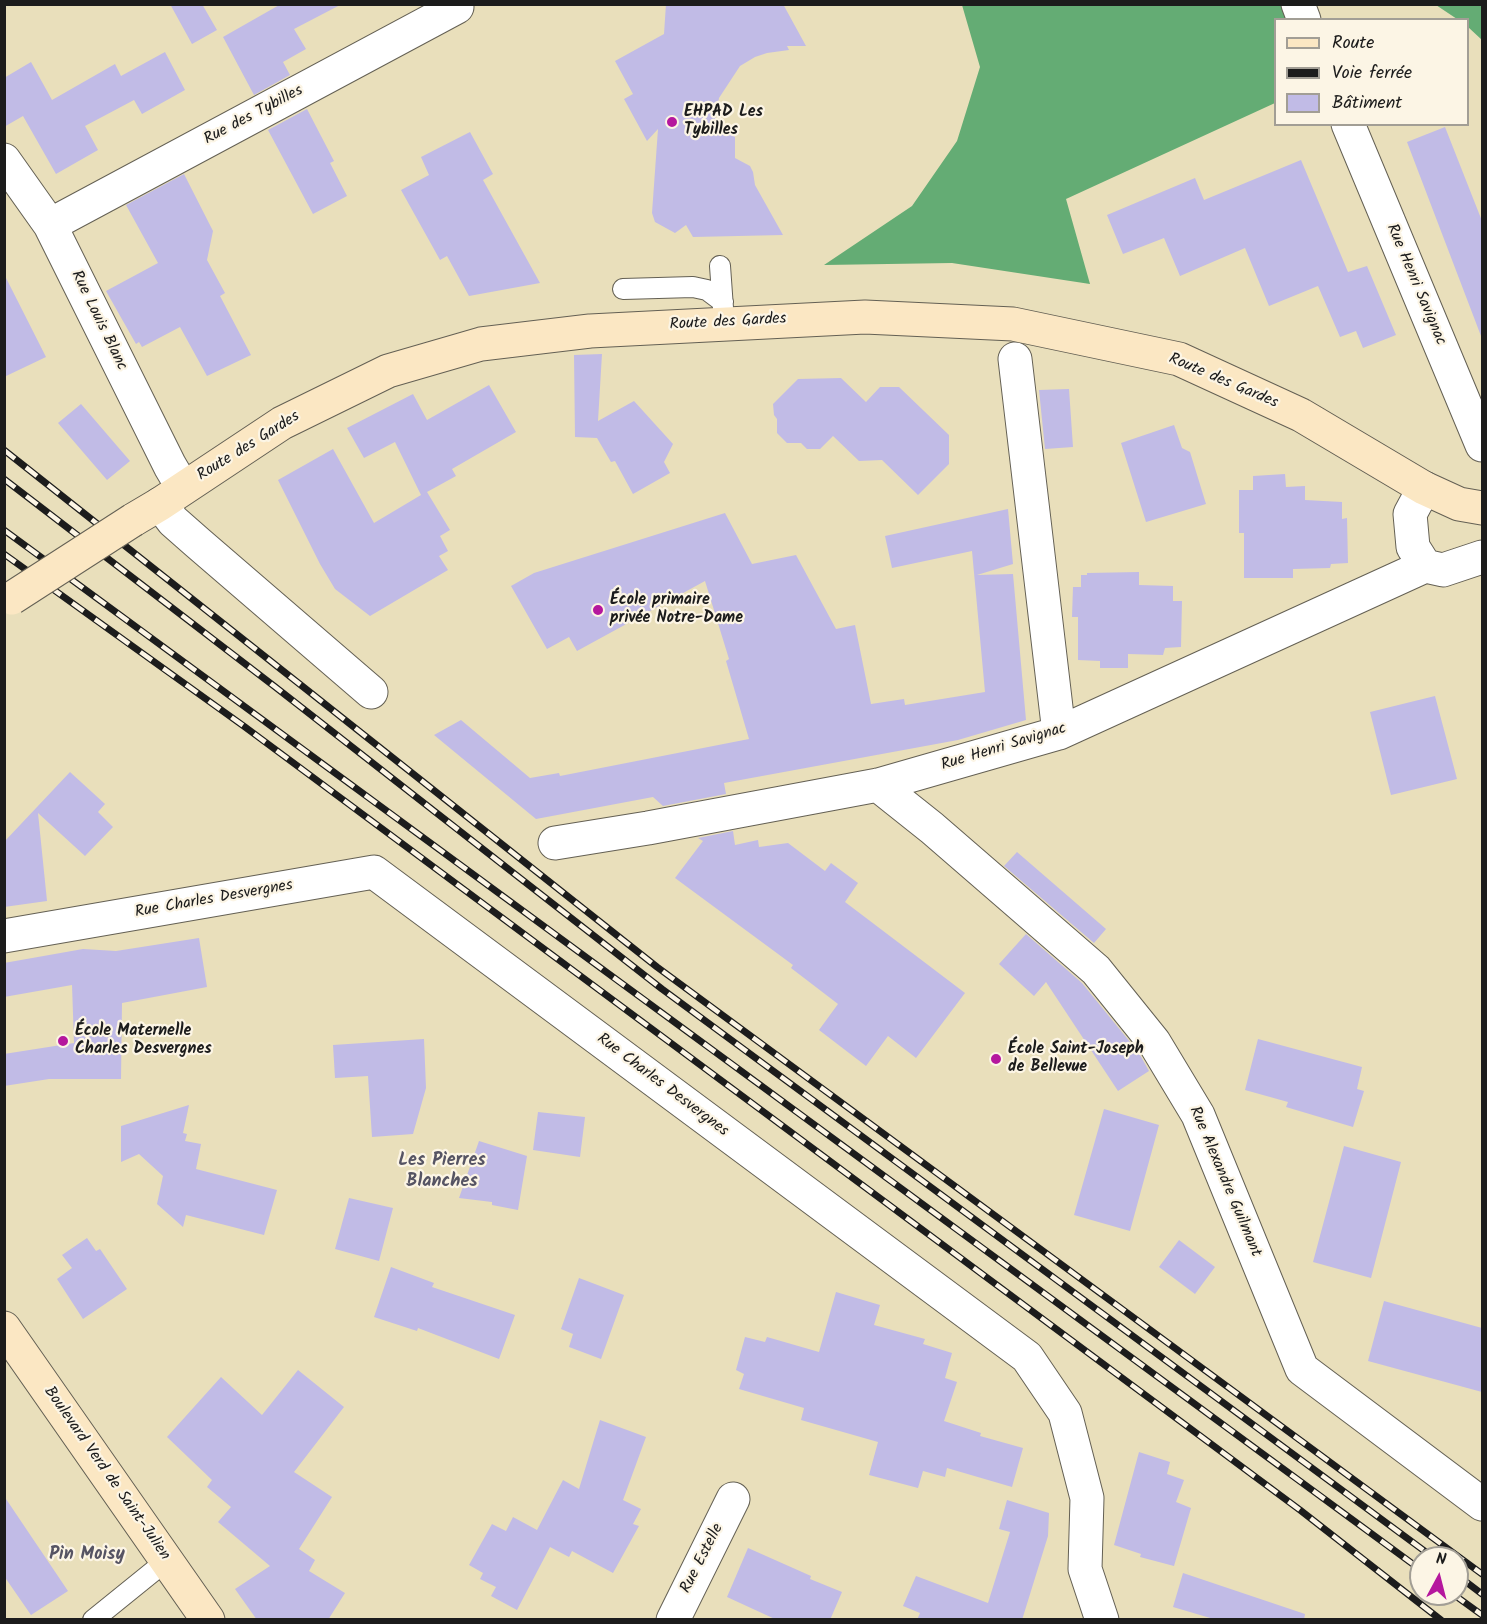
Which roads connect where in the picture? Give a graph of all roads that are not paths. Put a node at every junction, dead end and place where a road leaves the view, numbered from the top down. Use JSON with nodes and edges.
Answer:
{"nodes":[{"id":1,"x":458,"y":7,"type":"dead end"},
{"id":2,"x":1349,"y":126,"type":"edge"},
{"id":3,"x":4,"y":160,"type":"edge"},
{"id":4,"x":50,"y":225,"type":"junction"},
{"id":5,"x":720,"y":266,"type":"dead end"},
{"id":6,"x":623,"y":290,"type":"dead end"},
{"id":7,"x":724,"y":312,"type":"junction"},
{"id":8,"x":1016,"y":359,"type":"dead end"},
{"id":9,"x":1482,"y":445,"type":"edge"},
{"id":10,"x":1424,"y":488,"type":"junction"},
{"id":11,"x":159,"y":504,"type":"junction"},
{"id":12,"x":1482,"y":508,"type":"edge"},
{"id":13,"x":1482,"y":557,"type":"edge"},
{"id":14,"x":1425,"y":566,"type":"junction"},
{"id":15,"x":8,"y":601,"type":"edge"},
{"id":16,"x":371,"y":692,"type":"dead end"},
{"id":17,"x":1059,"y":733,"type":"junction"},
{"id":18,"x":878,"y":785,"type":"junction"},
{"id":19,"x":555,"y":843,"type":"dead end"},
{"id":20,"x":4,"y":936,"type":"edge"},
{"id":21,"x":4,"y":1328,"type":"edge"},
{"id":22,"x":733,"y":1499,"type":"dead end"},
{"id":23,"x":1482,"y":1504,"type":"edge"},
{"id":24,"x":166,"y":1561,"type":"junction"},
{"id":25,"x":1100,"y":1619,"type":"edge"},
{"id":26,"x":93,"y":1620,"type":"edge"},
{"id":27,"x":208,"y":1620,"type":"edge"},
{"id":28,"x":673,"y":1620,"type":"edge"}],
"edges":[{"from":1,"to":4,"type":"street","name":"Rue des Tybilles"},
{"from":2,"to":9,"type":"street","name":"Rue Henri Savignac"},
{"from":3,"to":4,"type":"street","name":"Rue Louis Blanc"},
{"from":4,"to":11,"type":"street","name":"Rue Louis Blanc"},
{"from":5,"to":7,"type":"lane"},
{"from":6,"to":7,"type":"lane"},
{"from":7,"to":10,"type":"main road","name":"Route des Gardes"},
{"from":7,"to":11,"type":"main road","name":"Route des Gardes"},
{"from":8,"to":17,"type":"street"},
{"from":10,"to":12,"type":"main road","name":"Route des Gardes"},
{"from":10,"to":14,"type":"street"},
{"from":11,"to":15,"type":"main road","name":"Route des Gardes","bridge":true},
{"from":11,"to":16,"type":"street","name":"Rue Louis Blanc"},
{"from":13,"to":14,"type":"street","name":"Rue Henri Savignac"},
{"from":14,"to":17,"type":"street","name":"Rue Henri Savignac"},
{"from":17,"to":18,"type":"street","name":"Rue Henri Savignac"},
{"from":18,"to":19,"type":"street","name":"Rue Henri Savignac"},
{"from":18,"to":23,"type":"street","name":"Rue Alexandre Guilmant"},
{"from":20,"to":25,"type":"street","name":"Rue Charles Desvergnes"},
{"from":21,"to":24,"type":"main road","name":"Boulevard Verd de Saint-Julien"},
{"from":22,"to":28,"type":"street","name":"Rue Estelle"},
{"from":24,"to":26,"type":"lane"},
{"from":24,"to":27,"type":"main road","name":"Boulevard Verd de Saint-Julien"}]}
